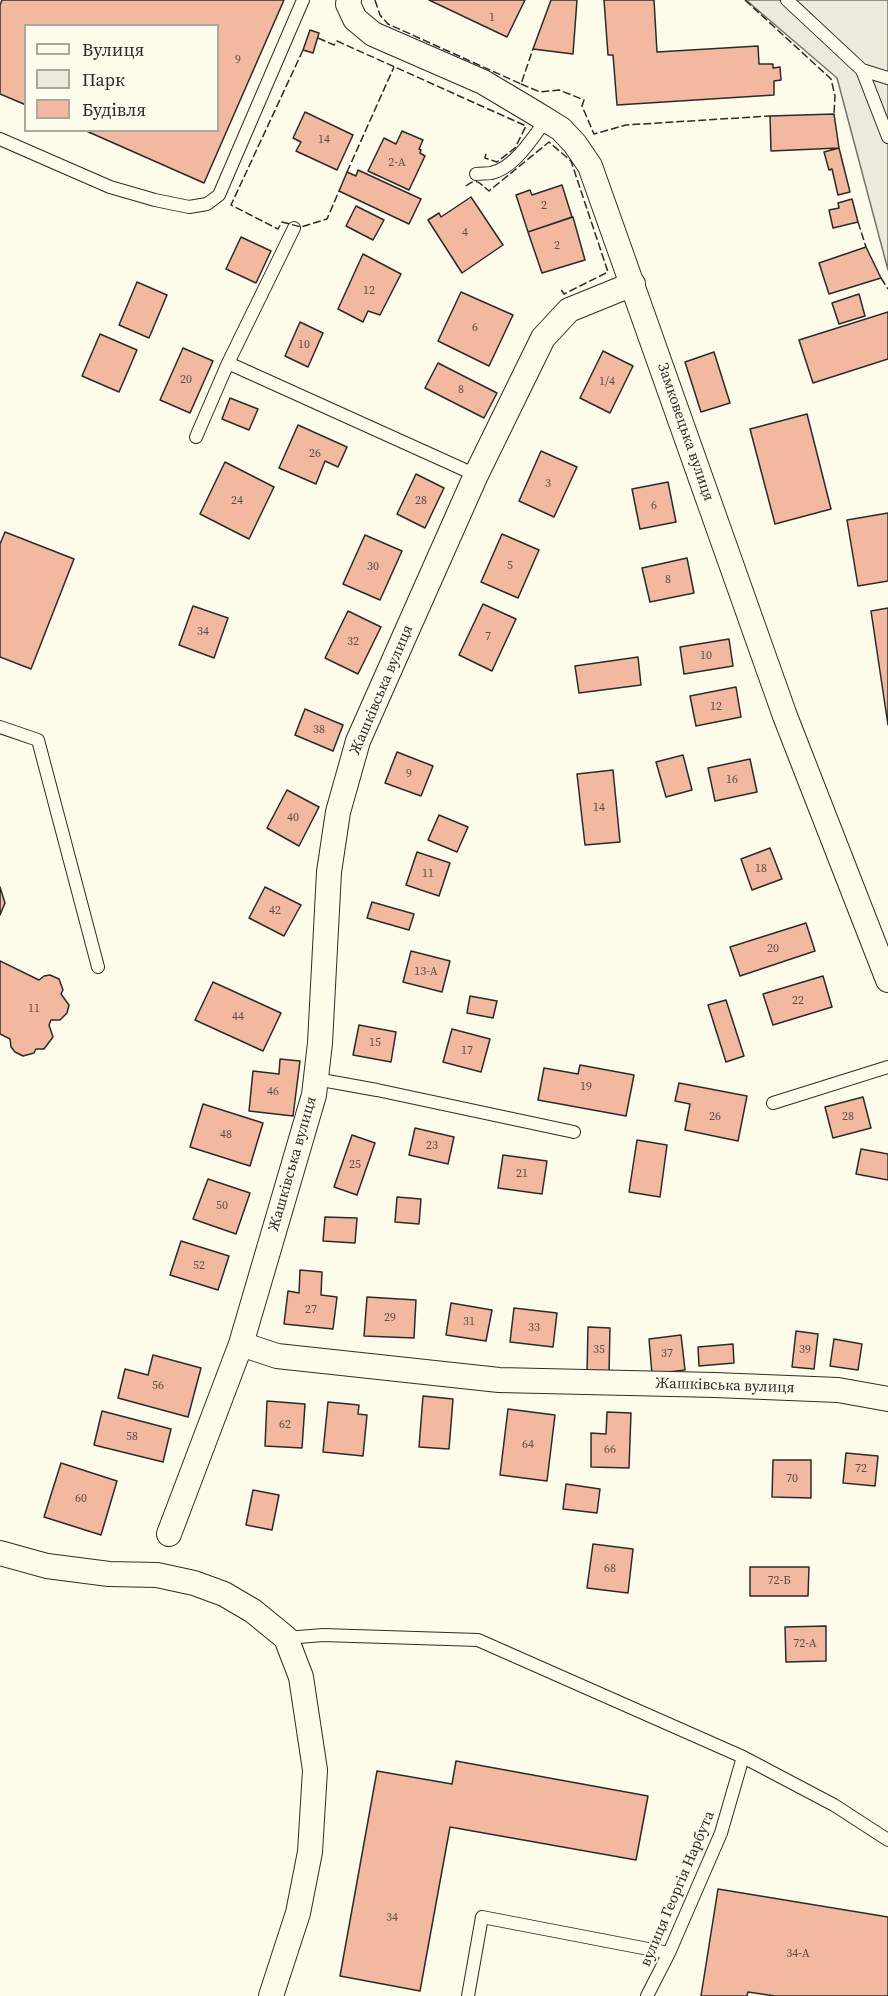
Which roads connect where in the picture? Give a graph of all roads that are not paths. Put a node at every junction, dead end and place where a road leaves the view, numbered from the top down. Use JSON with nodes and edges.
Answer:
{"nodes":[{"id":1,"x":303,"y":0,"type":"edge"},
{"id":2,"x":349,"y":0,"type":"edge"},
{"id":3,"x":787,"y":0,"type":"edge"},
{"id":4,"x":862,"y":70,"type":"junction"},
{"id":5,"x":888,"y":78,"type":"edge"},
{"id":6,"x":546,"y":120,"type":"junction"},
{"id":7,"x":888,"y":137,"type":"edge"},
{"id":8,"x":0,"y":139,"type":"edge"},
{"id":9,"x":476,"y":174,"type":"dead end"},
{"id":10,"x":294,"y":228,"type":"dead end"},
{"id":11,"x":633,"y":284,"type":"junction"},
{"id":12,"x":228,"y":363,"type":"junction"},
{"id":13,"x":196,"y":437,"type":"dead end"},
{"id":14,"x":476,"y":475,"type":"junction"},
{"id":15,"x":0,"y":727,"type":"edge"},
{"id":16,"x":98,"y":967,"type":"dead end"},
{"id":17,"x":888,"y":980,"type":"edge"},
{"id":18,"x":888,"y":1067,"type":"edge"},
{"id":19,"x":316,"y":1079,"type":"junction"},
{"id":20,"x":773,"y":1103,"type":"dead end"},
{"id":21,"x":574,"y":1131,"type":"dead end"},
{"id":22,"x":241,"y":1344,"type":"junction"},
{"id":23,"x":888,"y":1399,"type":"edge"},
{"id":24,"x":170,"y":1534,"type":"dead end"},
{"id":25,"x":0,"y":1553,"type":"edge"},
{"id":26,"x":286,"y":1638,"type":"junction"},
{"id":27,"x":743,"y":1757,"type":"junction"},
{"id":28,"x":888,"y":1840,"type":"edge"},
{"id":29,"x":669,"y":1953,"type":"junction"},
{"id":30,"x":271,"y":1996,"type":"edge"},
{"id":31,"x":468,"y":1996,"type":"edge"},
{"id":32,"x":647,"y":1996,"type":"edge"}],
"edges":[{"from":1,"to":8,"type":"lane"},
{"from":2,"to":6,"type":"street","name":"Замковецька вулиця"},
{"from":3,"to":4,"type":"lane"},
{"from":4,"to":5,"type":"lane"},
{"from":4,"to":7,"type":"lane"},
{"from":6,"to":9,"type":"lane"},
{"from":6,"to":11,"type":"street","name":"Замковецька вулиця"},
{"from":10,"to":12,"type":"lane"},
{"from":11,"to":14,"type":"street","name":"Жашківська вулиця"},
{"from":11,"to":17,"type":"street","name":"Замковецька вулиця"},
{"from":12,"to":13,"type":"lane"},
{"from":12,"to":14,"type":"lane"},
{"from":14,"to":19,"type":"street","name":"Жашківська вулиця"},
{"from":15,"to":16,"type":"lane"},
{"from":18,"to":20,"type":"lane"},
{"from":19,"to":21,"type":"lane"},
{"from":19,"to":22,"type":"street","name":"Жашківська вулиця"},
{"from":22,"to":23,"type":"street","name":"Жашківська вулиця"},
{"from":22,"to":24,"type":"street","name":"Жашківська вулиця"},
{"from":25,"to":26,"type":"street"},
{"from":26,"to":27,"type":"lane"},
{"from":26,"to":30,"type":"street"},
{"from":27,"to":28,"type":"lane"},
{"from":27,"to":29,"type":"lane","name":"вулиця Георгія Нарбута"},
{"from":29,"to":31,"type":"lane"},
{"from":29,"to":32,"type":"lane","name":"вулиця Георгія Нарбута"}]}
